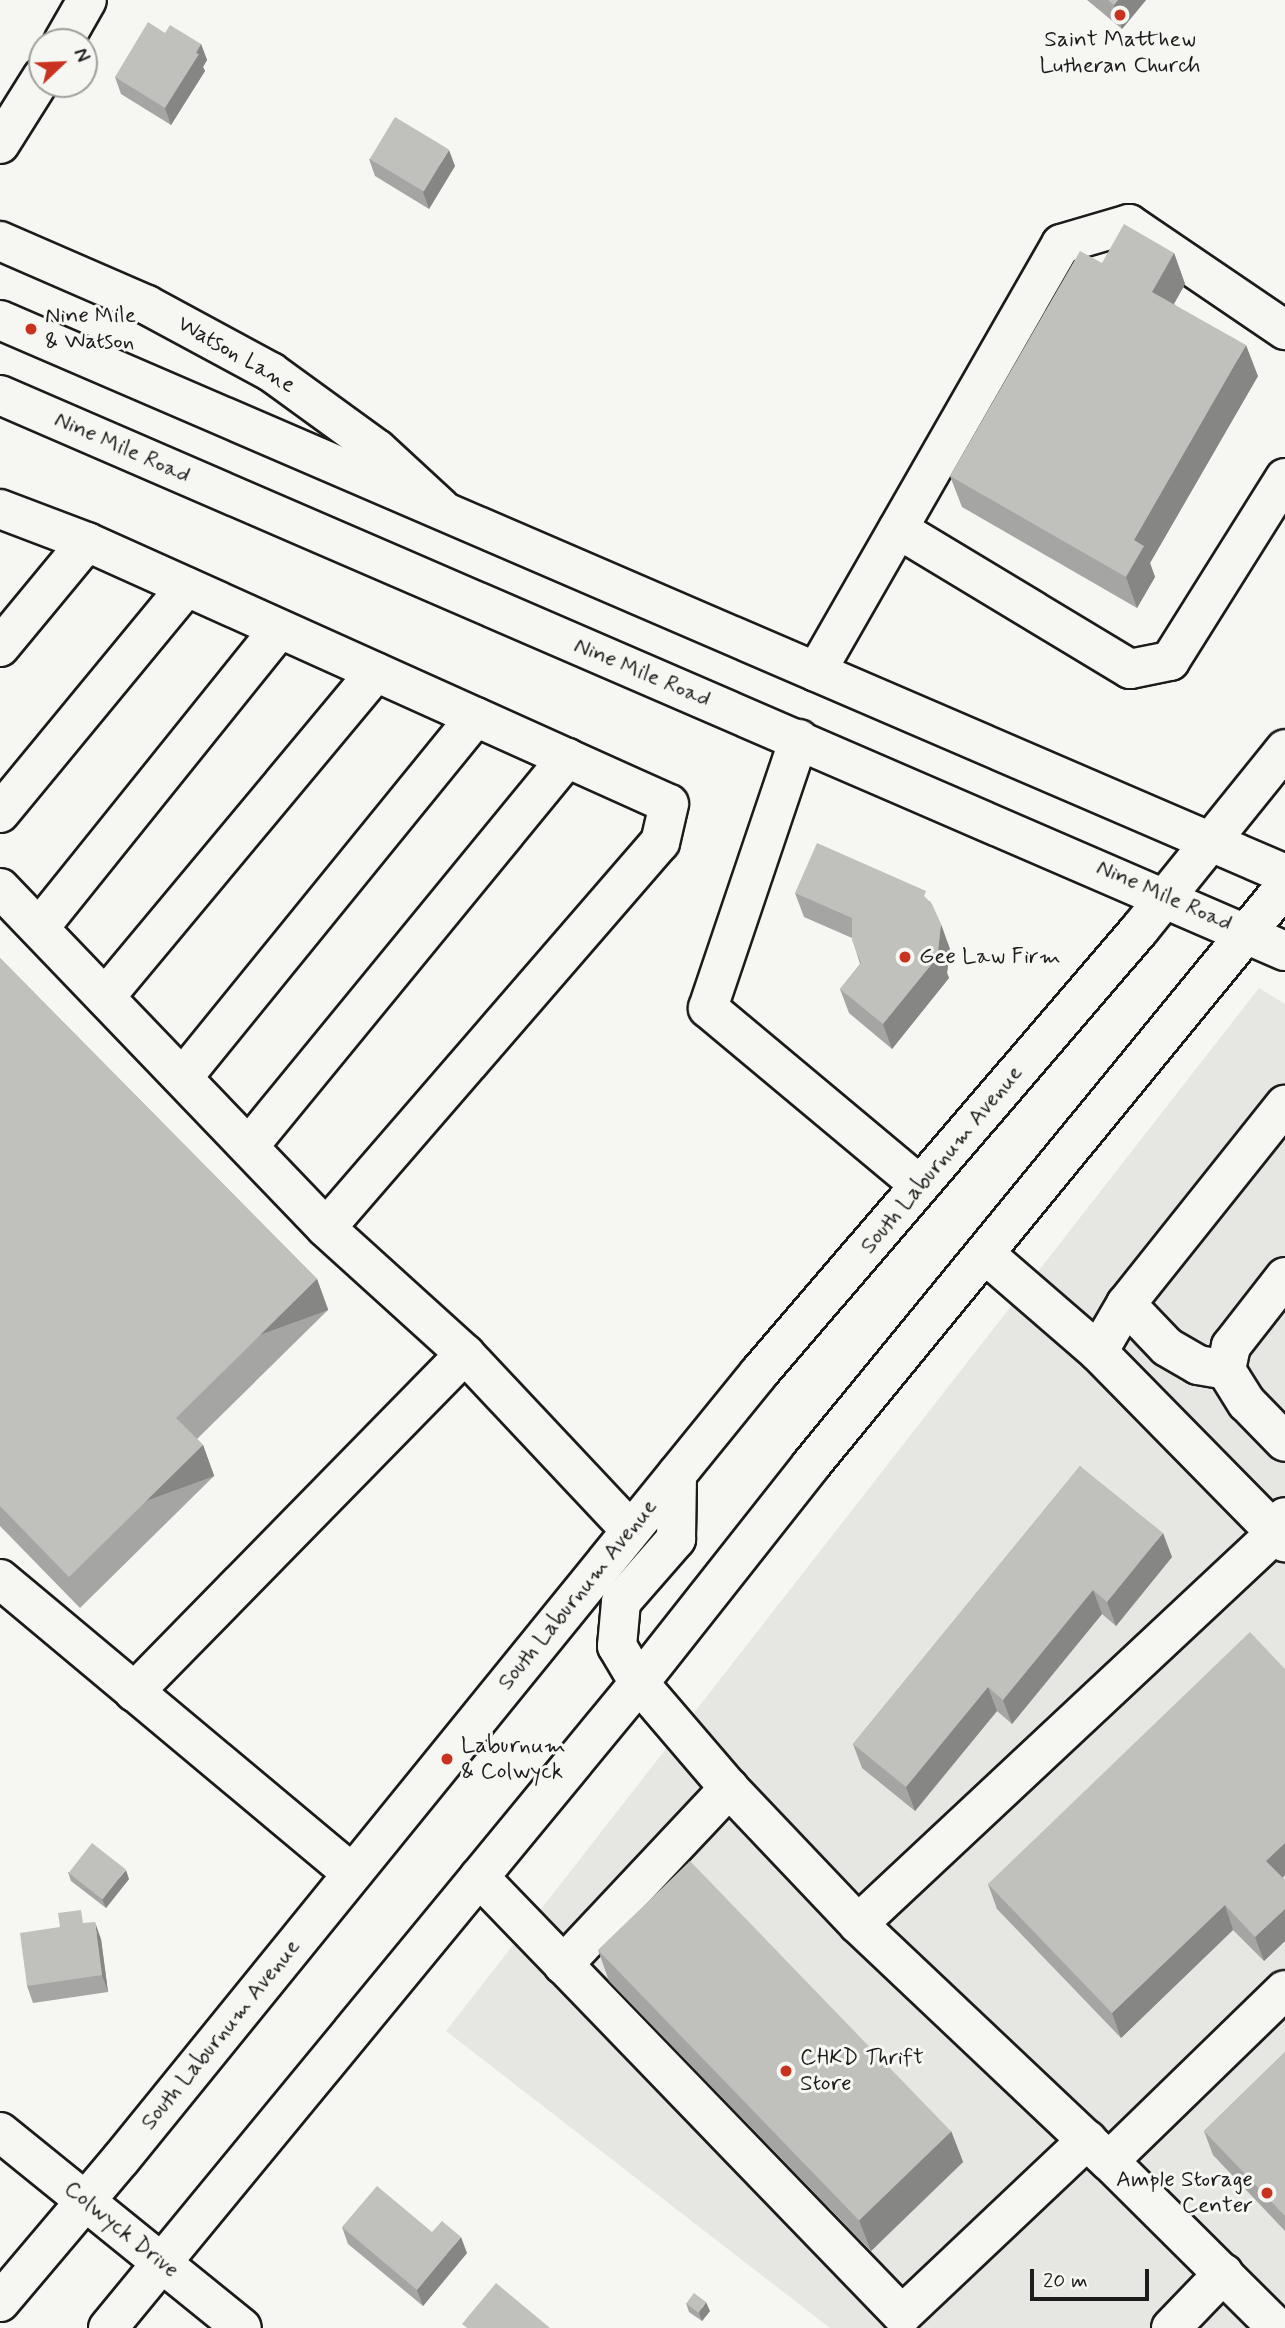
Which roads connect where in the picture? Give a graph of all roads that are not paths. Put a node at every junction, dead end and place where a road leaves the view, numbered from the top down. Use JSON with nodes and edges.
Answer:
{"nodes":[{"id":1,"x":87,"y":0,"type":"edge"},
{"id":2,"x":71,"y":28,"type":"edge"},
{"id":3,"x":29,"y":98,"type":"edge"},
{"id":4,"x":0,"y":144,"type":"edge"},
{"id":5,"x":0,"y":241,"type":"edge"},
{"id":6,"x":0,"y":320,"type":"edge"},
{"id":7,"x":1285,"y":330,"type":"edge"},
{"id":8,"x":0,"y":395,"type":"edge"},
{"id":9,"x":1285,"y":478,"type":"edge"},
{"id":10,"x":0,"y":509,"type":"edge"},
{"id":11,"x":445,"y":512,"type":"junction"},
{"id":12,"x":898,"y":529,"type":"junction"},
{"id":13,"x":87,"y":542,"type":"junction"},
{"id":14,"x":186,"y":587,"type":"junction"},
{"id":15,"x":279,"y":629,"type":"junction"},
{"id":16,"x":0,"y":647,"type":"edge"},
{"id":17,"x":376,"y":672,"type":"junction"},
{"id":18,"x":816,"y":672,"type":"junction"},
{"id":19,"x":476,"y":717,"type":"junction"},
{"id":20,"x":799,"y":739,"type":"junction"},
{"id":21,"x":1285,"y":749,"type":"edge"},
{"id":22,"x":567,"y":758,"type":"junction"},
{"id":23,"x":0,"y":813,"type":"edge"},
{"id":24,"x":1209,"y":842,"type":"junction"},
{"id":25,"x":1285,"y":874,"type":"edge"},
{"id":26,"x":1285,"y":886,"type":"edge"},
{"id":27,"x":0,"y":888,"type":"edge"},
{"id":28,"x":1167,"y":897,"type":"junction"},
{"id":29,"x":39,"y":928,"type":"junction"},
{"id":30,"x":1246,"y":933,"type":"junction"},
{"id":31,"x":1285,"y":951,"type":"edge"},
{"id":32,"x":105,"y":997,"type":"junction"},
{"id":33,"x":183,"y":1077,"type":"junction"},
{"id":34,"x":1285,"y":1105,"type":"edge"},
{"id":35,"x":249,"y":1146,"type":"junction"},
{"id":36,"x":920,"y":1185,"type":"junction"},
{"id":37,"x":326,"y":1228,"type":"junction"},
{"id":38,"x":985,"y":1254,"type":"junction"},
{"id":39,"x":1285,"y":1277,"type":"edge"},
{"id":40,"x":1126,"y":1304,"type":"junction"},
{"id":41,"x":1098,"y":1352,"type":"junction"},
{"id":42,"x":465,"y":1354,"type":"junction"},
{"id":43,"x":1226,"y":1370,"type":"junction"},
{"id":44,"x":1285,"y":1442,"type":"edge"},
{"id":45,"x":677,"y":1474,"type":"junction"},
{"id":46,"x":630,"y":1530,"type":"junction"},
{"id":47,"x":1282,"y":1531,"type":"edge"},
{"id":48,"x":0,"y":1579,"type":"edge"},
{"id":49,"x":639,"y":1683,"type":"junction"},
{"id":50,"x":134,"y":1692,"type":"junction"},
{"id":51,"x":729,"y":1788,"type":"junction"},
{"id":52,"x":352,"y":1873,"type":"junction"},
{"id":53,"x":479,"y":1877,"type":"junction"},
{"id":54,"x":858,"y":1924,"type":"junction"},
{"id":55,"x":563,"y":1965,"type":"junction"},
{"id":56,"x":1285,"y":1990,"type":"edge"},
{"id":57,"x":0,"y":2132,"type":"edge"},
{"id":58,"x":1098,"y":2151,"type":"junction"},
{"id":59,"x":85,"y":2201,"type":"junction"},
{"id":60,"x":161,"y":2263,"type":"junction"},
{"id":61,"x":1224,"y":2273,"type":"junction"},
{"id":62,"x":0,"y":2302,"type":"edge"},
{"id":63,"x":909,"y":2322,"type":"edge"},
{"id":64,"x":108,"y":2328,"type":"edge"},
{"id":65,"x":242,"y":2328,"type":"edge"},
{"id":66,"x":1171,"y":2328,"type":"edge"},
{"id":67,"x":1277,"y":2328,"type":"edge"}],
"edges":[{"from":1,"to":2,"type":"main road"},
{"from":3,"to":4,"type":"main road"},
{"from":5,"to":11,"type":"main road","name":"Watson Lane"},
{"from":6,"to":11,"type":"main road"},
{"from":7,"to":12,"type":"main road"},
{"from":8,"to":20,"type":"main road","name":"Nine Mile Road"},
{"from":9,"to":12,"type":"main road"},
{"from":10,"to":13,"type":"main road"},
{"from":11,"to":18,"type":"main road"},
{"from":12,"to":18,"type":"main road"},
{"from":13,"to":14,"type":"main road"},
{"from":13,"to":16,"type":"main road"},
{"from":14,"to":15,"type":"main road"},
{"from":14,"to":23,"type":"main road"},
{"from":15,"to":17,"type":"main road"},
{"from":15,"to":29,"type":"main road"},
{"from":17,"to":19,"type":"main road"},
{"from":17,"to":32,"type":"main road"},
{"from":18,"to":24,"type":"main road"},
{"from":19,"to":22,"type":"main road"},
{"from":19,"to":33,"type":"main road"},
{"from":20,"to":28,"type":"main road","name":"Nine Mile Road"},
{"from":20,"to":36,"type":"main road"},
{"from":21,"to":24,"type":"main road","name":"South Laburnum Avenue"},
{"from":22,"to":35,"type":"main road"},
{"from":22,"to":37,"type":"main road"},
{"from":24,"to":25,"type":"main road"},
{"from":24,"to":28,"type":"main road","name":"South Laburnum Avenue"},
{"from":26,"to":30,"type":"main road"},
{"from":27,"to":29,"type":"main road"},
{"from":28,"to":30,"type":"main road","name":"Nine Mile Road"},
{"from":28,"to":36,"type":"main road","name":"South Laburnum Avenue"},
{"from":29,"to":32,"type":"main road"},
{"from":30,"to":31,"type":"main road","name":"Nine Mile Road"},
{"from":30,"to":38,"type":"main road"},
{"from":32,"to":33,"type":"main road"},
{"from":33,"to":35,"type":"main road"},
{"from":34,"to":40,"type":"main road"},
{"from":35,"to":37,"type":"main road"},
{"from":36,"to":45,"type":"main road","name":"South Laburnum Avenue"},
{"from":37,"to":42,"type":"main road"},
{"from":38,"to":41,"type":"main road"},
{"from":38,"to":49,"type":"main road"},
{"from":39,"to":43,"type":"main road"},
{"from":40,"to":41,"type":"main road"},
{"from":40,"to":43,"type":"main road"},
{"from":41,"to":47,"type":"main road"},
{"from":42,"to":46,"type":"main road"},
{"from":42,"to":50,"type":"main road"},
{"from":43,"to":44,"type":"main road"},
{"from":45,"to":46,"type":"main road","name":"South Laburnum Avenue"},
{"from":45,"to":49,"type":"main road"},
{"from":46,"to":52,"type":"main road","name":"South Laburnum Avenue"},
{"from":47,"to":54,"type":"main road"},
{"from":48,"to":50,"type":"main road"},
{"from":49,"to":51,"type":"main road"},
{"from":49,"to":53,"type":"main road"},
{"from":50,"to":52,"type":"main road"},
{"from":51,"to":54,"type":"main road"},
{"from":51,"to":55,"type":"main road"},
{"from":52,"to":59,"type":"main road","name":"South Laburnum Avenue"},
{"from":53,"to":55,"type":"main road"},
{"from":53,"to":60,"type":"main road"},
{"from":54,"to":58,"type":"main road"},
{"from":55,"to":63,"type":"main road"},
{"from":56,"to":58,"type":"main road"},
{"from":57,"to":59,"type":"main road","name":"Colwyck Drive"},
{"from":58,"to":61,"type":"main road"},
{"from":58,"to":63,"type":"main road"},
{"from":59,"to":60,"type":"main road","name":"Colwyck Drive"},
{"from":59,"to":62,"type":"main road","name":"South Laburnum Avenue"},
{"from":60,"to":64,"type":"main road"},
{"from":60,"to":65,"type":"main road","name":"Colwyck Drive"},
{"from":61,"to":66,"type":"main road"},
{"from":61,"to":67,"type":"main road"}]}
